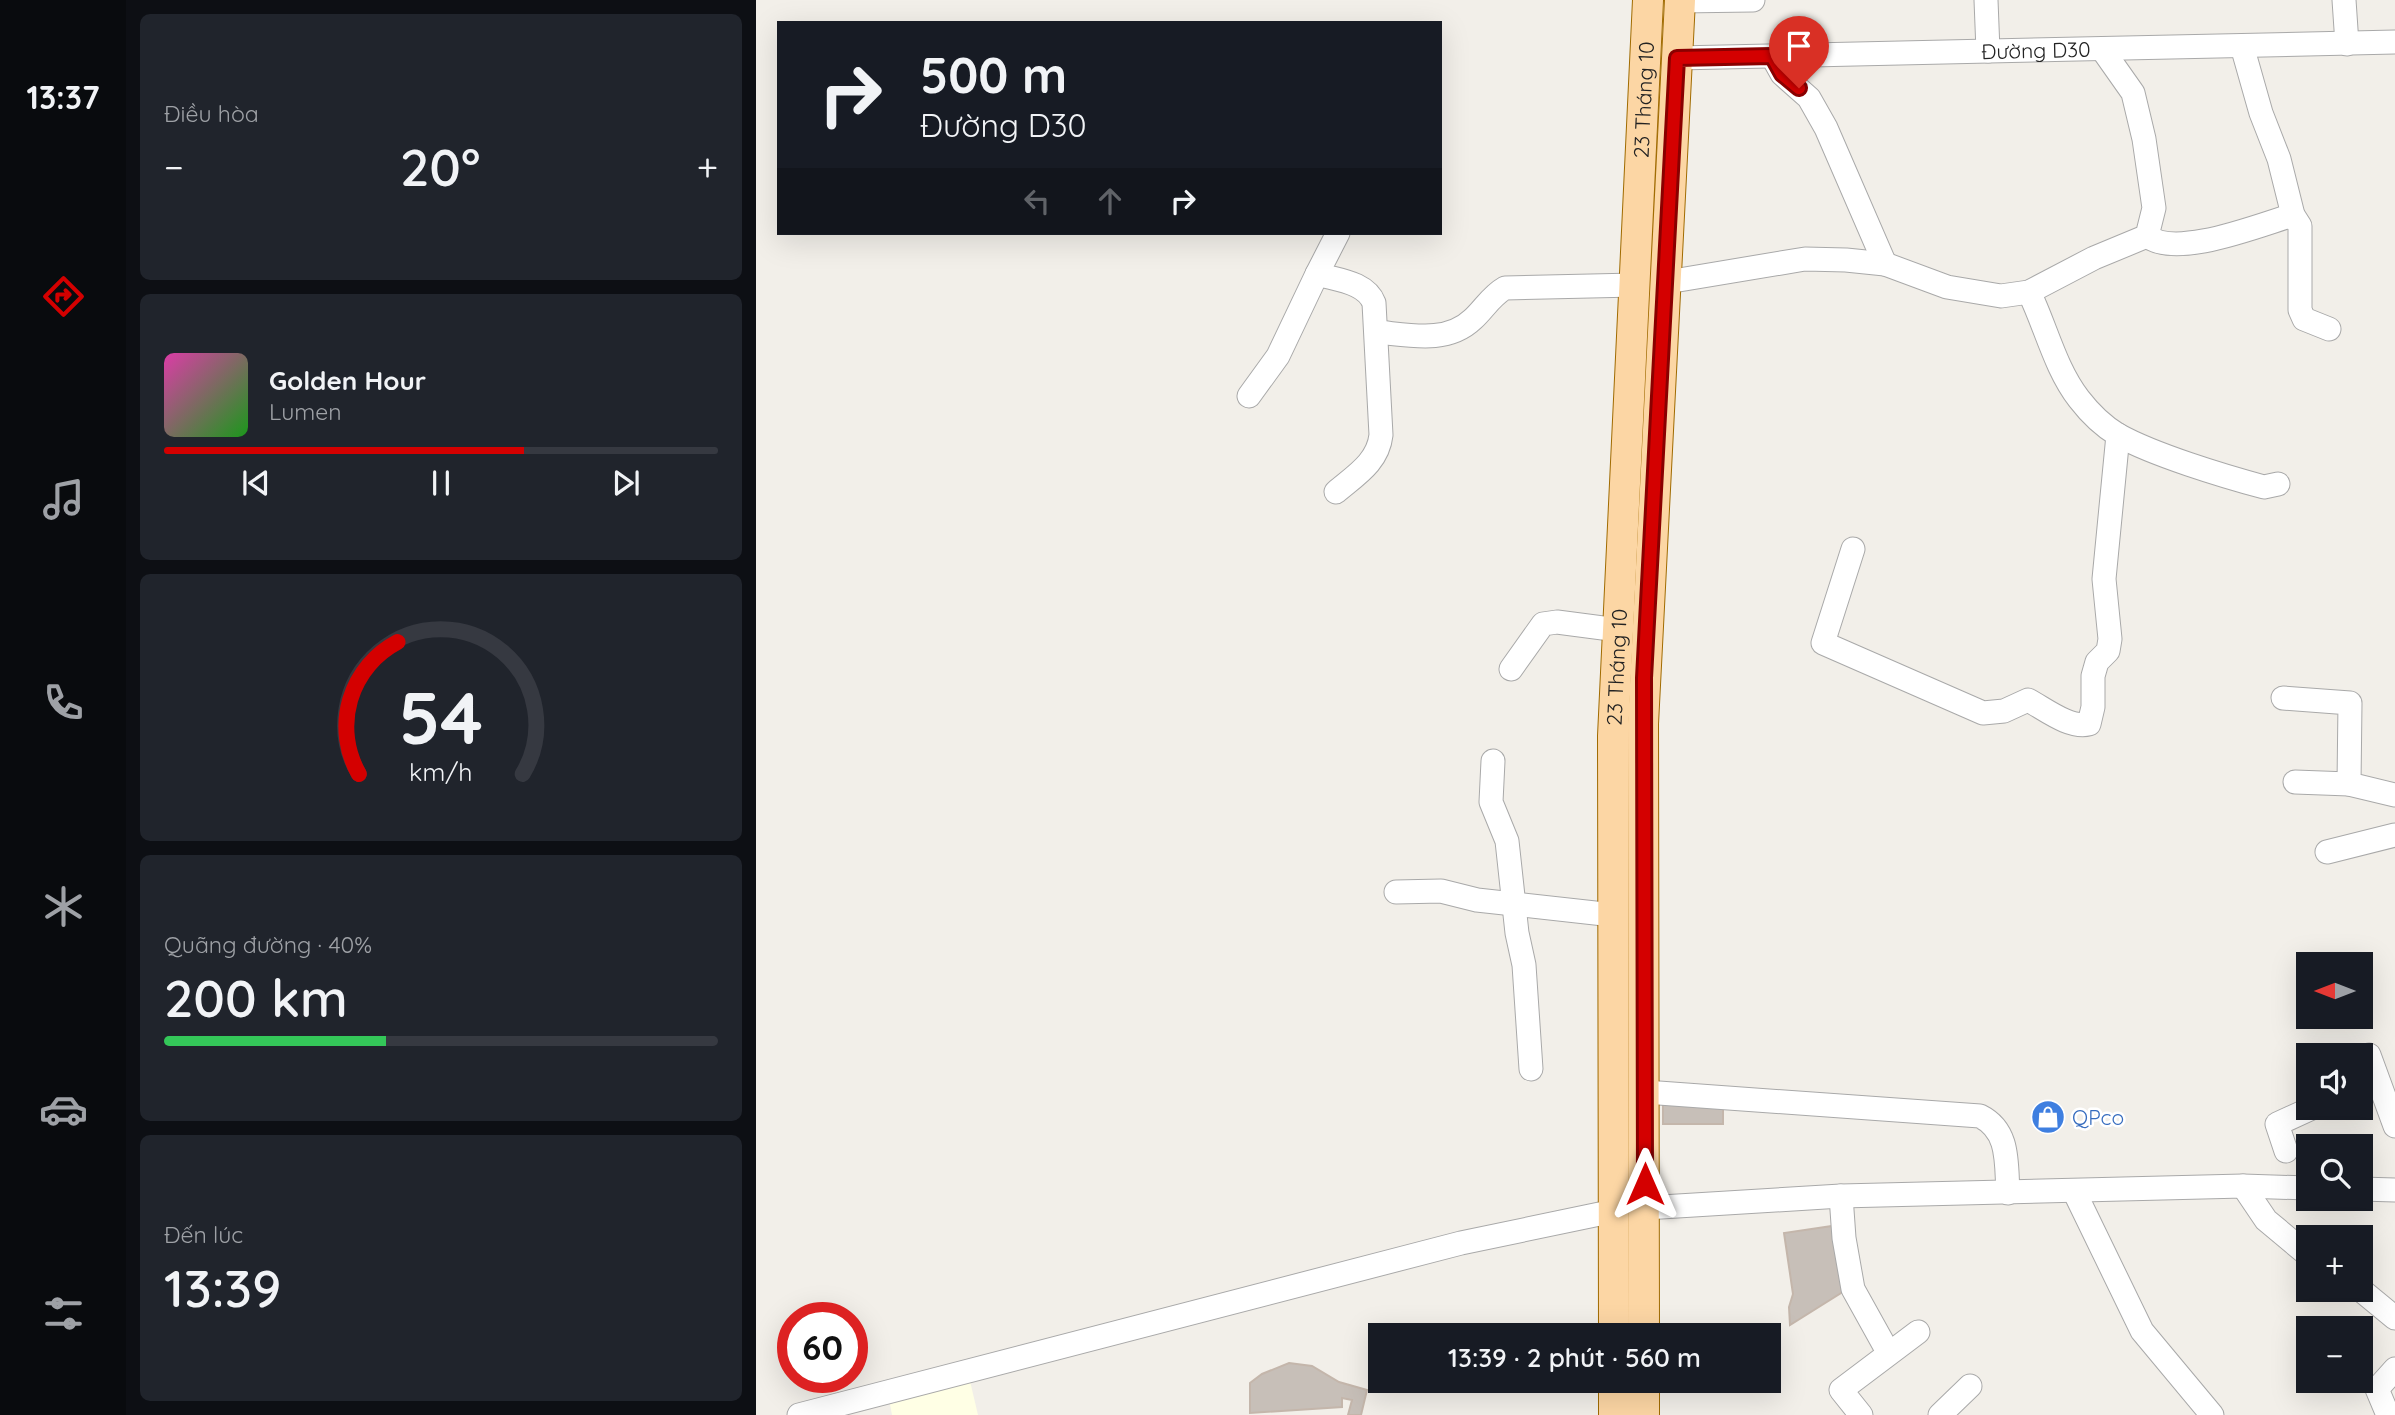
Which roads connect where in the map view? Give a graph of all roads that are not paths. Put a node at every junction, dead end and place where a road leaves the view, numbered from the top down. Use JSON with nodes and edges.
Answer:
{"nodes":[{"id":1,"x":1648,"y":0,"type":"edge"},
{"id":2,"x":1680,"y":0,"type":"edge"},
{"id":3,"x":1753,"y":0,"type":"edge"},
{"id":4,"x":1986,"y":0,"type":"edge"},
{"id":5,"x":2344,"y":0,"type":"edge"},
{"id":6,"x":2395,"y":43,"type":"edge"},
{"id":7,"x":2347,"y":44,"type":"junction"},
{"id":8,"x":2242,"y":46,"type":"junction"},
{"id":9,"x":2102,"y":49,"type":"junction"},
{"id":10,"x":1988,"y":51,"type":"junction"},
{"id":11,"x":1772,"y":56,"type":"junction"},
{"id":12,"x":1645,"y":58,"type":"junction"},
{"id":13,"x":1677,"y":58,"type":"junction"},
{"id":14,"x":2293,"y":215,"type":"junction"},
{"id":15,"x":1337,"y":235,"type":"edge"},
{"id":16,"x":2147,"y":236,"type":"junction"},
{"id":17,"x":1885,"y":264,"type":"junction"},
{"id":18,"x":1317,"y":274,"type":"junction"},
{"id":19,"x":1667,"y":282,"type":"junction"},
{"id":20,"x":1635,"y":285,"type":"junction"},
{"id":21,"x":2029,"y":292,"type":"junction"},
{"id":22,"x":2329,"y":329,"type":"dead end"},
{"id":23,"x":1377,"y":332,"type":"junction"},
{"id":24,"x":1249,"y":396,"type":"dead end"},
{"id":25,"x":2118,"y":435,"type":"junction"},
{"id":26,"x":2278,"y":484,"type":"dead end"},
{"id":27,"x":1336,"y":492,"type":"dead end"},
{"id":28,"x":1853,"y":549,"type":"dead end"},
{"id":29,"x":1618,"y":630,"type":"junction"},
{"id":30,"x":1511,"y":669,"type":"dead end"},
{"id":31,"x":2283,"y":698,"type":"dead end"},
{"id":32,"x":1493,"y":761,"type":"dead end"},
{"id":33,"x":2295,"y":782,"type":"dead end"},
{"id":34,"x":2349,"y":784,"type":"junction"},
{"id":35,"x":2395,"y":794,"type":"edge"},
{"id":36,"x":2395,"y":835,"type":"edge"},
{"id":37,"x":2327,"y":852,"type":"dead end"},
{"id":38,"x":1396,"y":892,"type":"dead end"},
{"id":39,"x":1514,"y":905,"type":"junction"},
{"id":40,"x":1613,"y":915,"type":"junction"},
{"id":41,"x":1531,"y":1069,"type":"dead end"},
{"id":42,"x":2373,"y":1086,"type":"edge"},
{"id":43,"x":1645,"y":1092,"type":"junction"},
{"id":44,"x":2296,"y":1115,"type":"edge"},
{"id":45,"x":2395,"y":1126,"type":"edge"},
{"id":46,"x":2286,"y":1151,"type":"dead end"},
{"id":47,"x":2242,"y":1186,"type":"junction"},
{"id":48,"x":2296,"y":1188,"type":"edge"},
{"id":49,"x":2373,"y":1189,"type":"edge"},
{"id":50,"x":2395,"y":1190,"type":"edge"},
{"id":51,"x":2008,"y":1193,"type":"junction"},
{"id":52,"x":2075,"y":1193,"type":"junction"},
{"id":53,"x":1841,"y":1196,"type":"junction"},
{"id":54,"x":1645,"y":1208,"type":"junction"},
{"id":55,"x":1614,"y":1211,"type":"junction"},
{"id":56,"x":2296,"y":1245,"type":"edge"},
{"id":57,"x":2373,"y":1300,"type":"edge"},
{"id":58,"x":2395,"y":1318,"type":"edge"},
{"id":59,"x":1614,"y":1323,"type":"edge"},
{"id":60,"x":1644,"y":1323,"type":"edge"},
{"id":61,"x":1919,"y":1332,"type":"dead end"},
{"id":62,"x":1888,"y":1352,"type":"junction"},
{"id":63,"x":2395,"y":1369,"type":"edge"},
{"id":64,"x":1970,"y":1386,"type":"dead end"},
{"id":65,"x":1614,"y":1393,"type":"edge"},
{"id":66,"x":1644,"y":1393,"type":"edge"},
{"id":67,"x":799,"y":1415,"type":"edge"},
{"id":68,"x":1614,"y":1415,"type":"edge"},
{"id":69,"x":1644,"y":1415,"type":"edge"},
{"id":70,"x":1861,"y":1415,"type":"edge"},
{"id":71,"x":1940,"y":1415,"type":"edge"},
{"id":72,"x":2212,"y":1415,"type":"edge"},
{"id":73,"x":2388,"y":1415,"type":"edge"}],
"edges":[{"from":1,"to":2,"type":"main road"},
{"from":1,"to":12,"type":"main road","name":"23 Tháng 10"},
{"from":2,"to":3,"type":"street"},
{"from":2,"to":13,"type":"main road","name":"23 Tháng 10"},
{"from":4,"to":10,"type":"street"},
{"from":5,"to":7,"type":"street"},
{"from":6,"to":7,"type":"street","name":"Đường D30"},
{"from":7,"to":8,"type":"street","name":"Đường D30"},
{"from":8,"to":9,"type":"street","name":"Đường D30"},
{"from":8,"to":14,"type":"street"},
{"from":9,"to":10,"type":"street","name":"Đường D30"},
{"from":9,"to":16,"type":"street"},
{"from":10,"to":11,"type":"street","name":"Đường D30"},
{"from":11,"to":13,"type":"street","name":"Đường D30"},
{"from":11,"to":17,"type":"street"},
{"from":12,"to":13,"type":"main road"},
{"from":12,"to":20,"type":"main road","name":"23 Tháng 10"},
{"from":13,"to":19,"type":"main road","name":"23 Tháng 10"},
{"from":14,"to":16,"type":"street"},
{"from":14,"to":22,"type":"street"},
{"from":15,"to":18,"type":"street"},
{"from":16,"to":21,"type":"street"},
{"from":17,"to":19,"type":"street"},
{"from":17,"to":21,"type":"street"},
{"from":18,"to":23,"type":"street"},
{"from":18,"to":24,"type":"street"},
{"from":19,"to":20,"type":"main road"},
{"from":19,"to":43,"type":"main road","name":"23 Tháng 10"},
{"from":20,"to":23,"type":"street"},
{"from":20,"to":29,"type":"main road","name":"23 Tháng 10"},
{"from":21,"to":25,"type":"street"},
{"from":23,"to":27,"type":"street"},
{"from":25,"to":26,"type":"street"},
{"from":25,"to":28,"type":"street"},
{"from":29,"to":30,"type":"street"},
{"from":29,"to":40,"type":"main road","name":"23 Tháng 10"},
{"from":31,"to":34,"type":"street"},
{"from":32,"to":39,"type":"street"},
{"from":33,"to":34,"type":"street"},
{"from":34,"to":35,"type":"street"},
{"from":36,"to":37,"type":"street"},
{"from":38,"to":39,"type":"street"},
{"from":39,"to":40,"type":"street"},
{"from":39,"to":41,"type":"street"},
{"from":40,"to":55,"type":"main road","name":"23 Tháng 10"},
{"from":42,"to":45,"type":"street"},
{"from":43,"to":51,"type":"street"},
{"from":43,"to":54,"type":"main road","name":"23 Tháng 10"},
{"from":44,"to":46,"type":"street"},
{"from":47,"to":48,"type":"street"},
{"from":47,"to":52,"type":"street"},
{"from":47,"to":56,"type":"street"},
{"from":49,"to":50,"type":"street"},
{"from":51,"to":52,"type":"street"},
{"from":51,"to":53,"type":"street"},
{"from":52,"to":72,"type":"street"},
{"from":53,"to":54,"type":"street"},
{"from":53,"to":62,"type":"street"},
{"from":54,"to":55,"type":"main road"},
{"from":54,"to":60,"type":"main road","name":"23 Tháng 10"},
{"from":55,"to":59,"type":"main road","name":"23 Tháng 10"},
{"from":55,"to":67,"type":"street"},
{"from":57,"to":58,"type":"street"},
{"from":61,"to":62,"type":"street"},
{"from":62,"to":70,"type":"street"},
{"from":63,"to":73,"type":"street"},
{"from":64,"to":71,"type":"street"},
{"from":65,"to":68,"type":"main road"},
{"from":66,"to":69,"type":"main road"}]}
